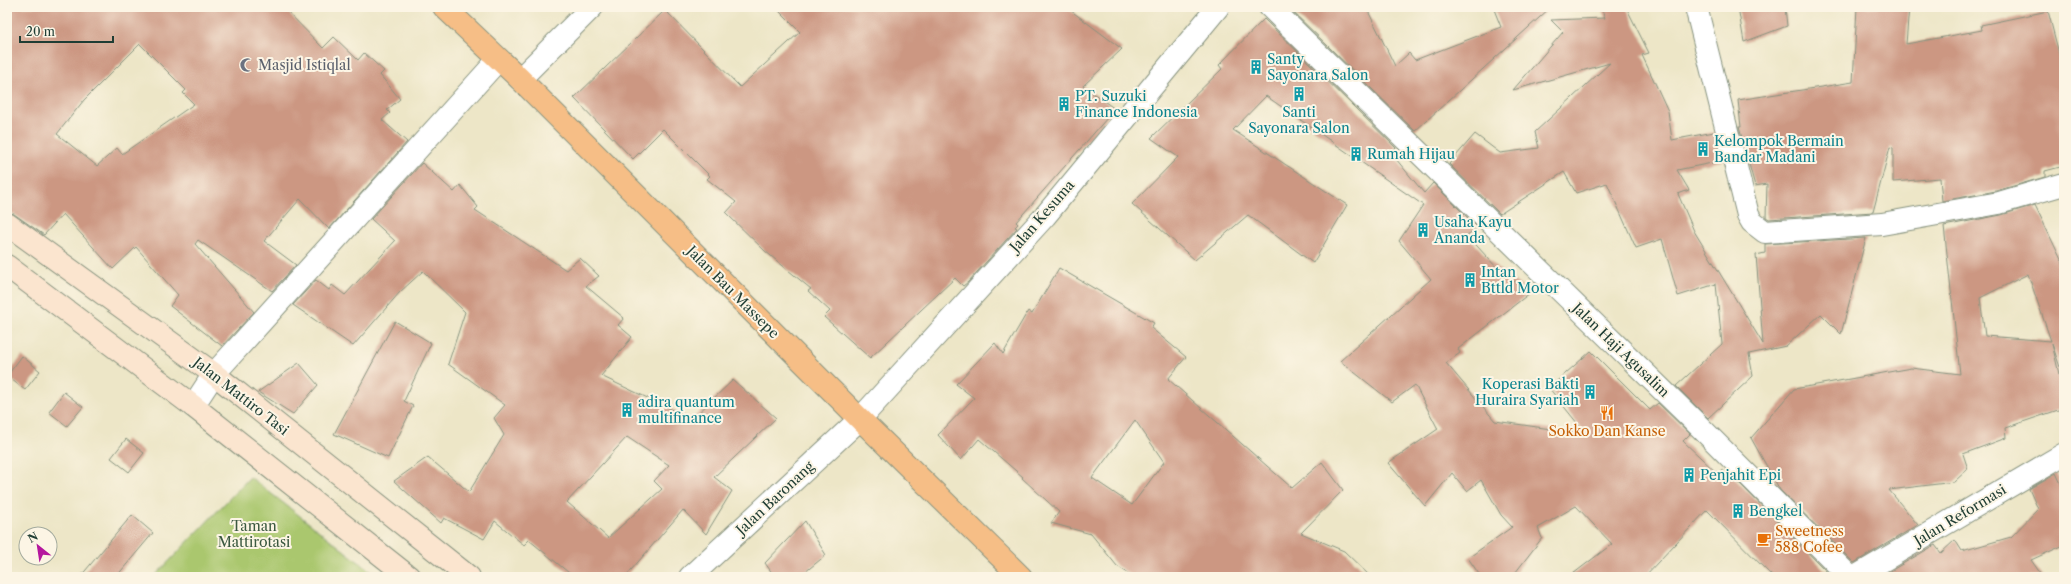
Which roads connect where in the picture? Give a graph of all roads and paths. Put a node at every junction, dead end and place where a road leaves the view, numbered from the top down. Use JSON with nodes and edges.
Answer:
{"nodes":[{"id":1,"x":444,"y":7,"type":"edge"},
{"id":2,"x":592,"y":7,"type":"edge"},
{"id":3,"x":1218,"y":7,"type":"edge"},
{"id":4,"x":1270,"y":7,"type":"edge"},
{"id":5,"x":1696,"y":7,"type":"edge"},
{"id":6,"x":498,"y":60,"type":"junction"},
{"id":7,"x":520,"y":79,"type":"junction"},
{"id":8,"x":2064,"y":184,"type":"edge"},
{"id":9,"x":7,"y":224,"type":"edge"},
{"id":10,"x":7,"y":266,"type":"edge"},
{"id":11,"x":214,"y":374,"type":"junction"},
{"id":12,"x":193,"y":406,"type":"junction"},
{"id":13,"x":860,"y":419,"type":"junction"},
{"id":14,"x":2064,"y":454,"type":"edge"},
{"id":15,"x":410,"y":577,"type":"edge"},
{"id":16,"x":469,"y":577,"type":"edge"},
{"id":17,"x":690,"y":577,"type":"edge"},
{"id":18,"x":1021,"y":577,"type":"edge"},
{"id":19,"x":1850,"y":577,"type":"edge"},
{"id":20,"x":1855,"y":577,"type":"edge"}],
"edges":[{"from":1,"to":6,"type":"highway","name":"Jalan Bau Massepe"},
{"from":2,"to":7,"type":"street"},
{"from":3,"to":13,"type":"street","name":"Jalan Kesuma"},
{"from":4,"to":19,"type":"street","name":"Jalan Haji Agusalim"},
{"from":5,"to":8,"type":"street"},
{"from":6,"to":7,"type":"highway","name":"Jalan Bau Massepe"},
{"from":6,"to":11,"type":"street"},
{"from":7,"to":13,"type":"highway","name":"Jalan Bau Massepe"},
{"from":9,"to":11,"type":"main road","name":"Jalan Mattiro Tasi"},
{"from":10,"to":12,"type":"main road"},
{"from":11,"to":12,"type":"street"},
{"from":11,"to":16,"type":"main road","name":"Jalan Mattiro Tasi"},
{"from":12,"to":15,"type":"main road"},
{"from":13,"to":17,"type":"street","name":"Jalan Baronang"},
{"from":13,"to":18,"type":"highway","name":"Jalan Bau Massepe"},
{"from":14,"to":20,"type":"street","name":"Jalan Reformasi"}]}
